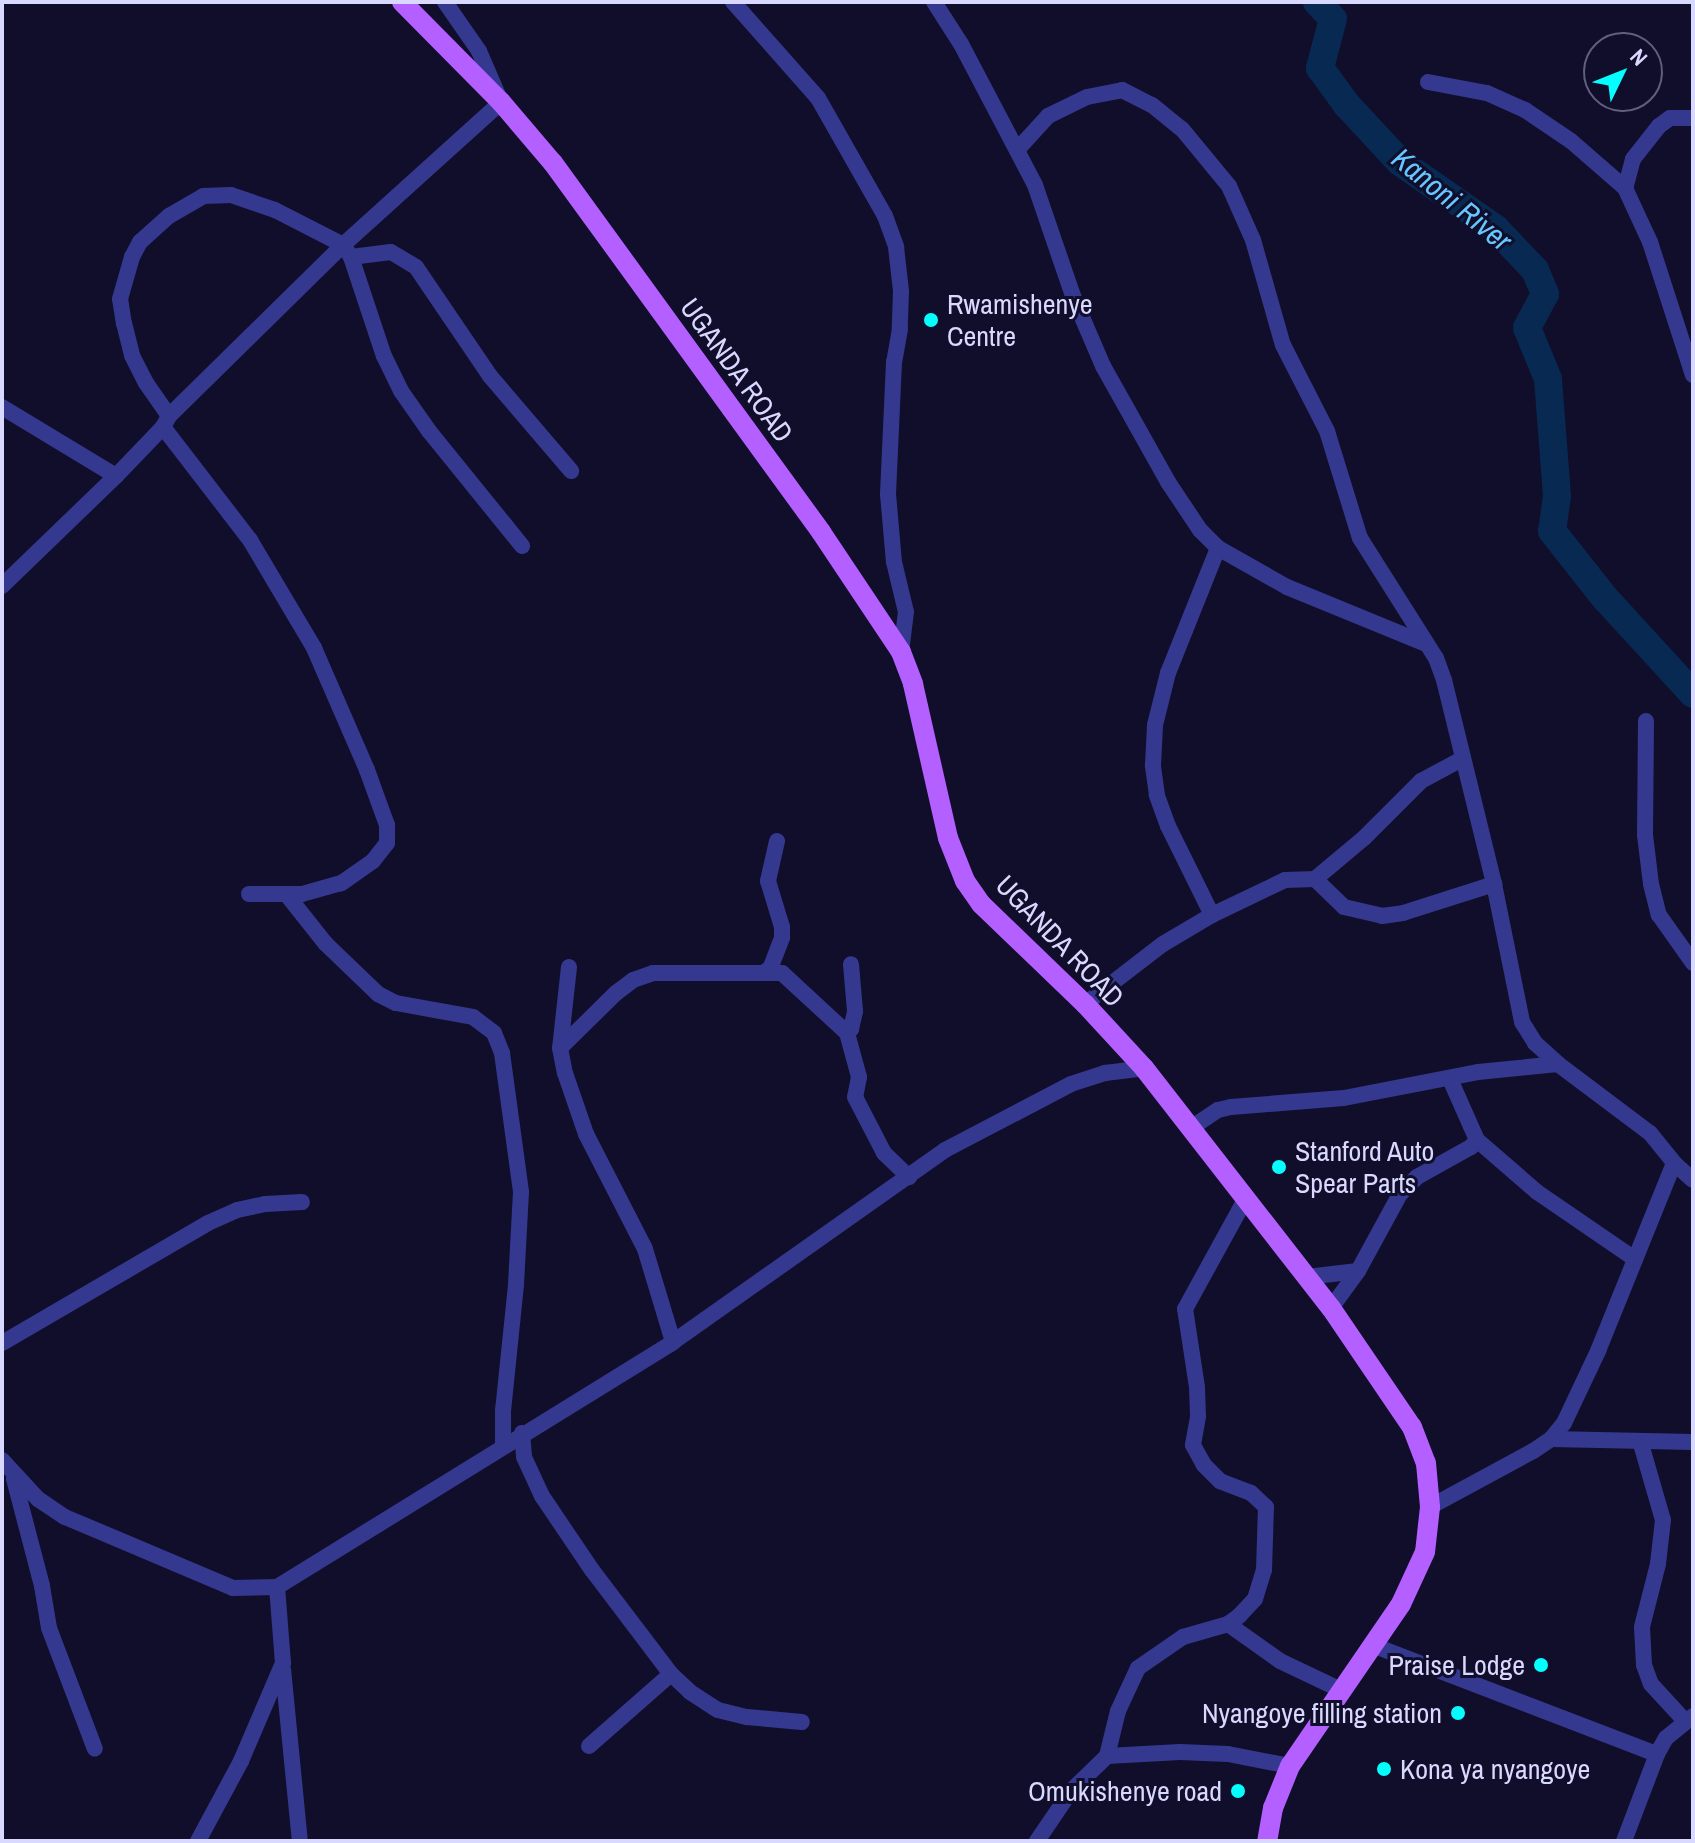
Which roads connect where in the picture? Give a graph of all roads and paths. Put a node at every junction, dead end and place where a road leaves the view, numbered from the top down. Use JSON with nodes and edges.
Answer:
{"nodes":[{"id":1,"x":445,"y":2,"type":"edge"},
{"id":2,"x":733,"y":2,"type":"edge"},
{"id":3,"x":934,"y":2,"type":"edge"},
{"id":4,"x":402,"y":6,"type":"edge"},
{"id":5,"x":1428,"y":82,"type":"dead end"},
{"id":6,"x":501,"y":102,"type":"junction"},
{"id":7,"x":1693,"y":118,"type":"edge"},
{"id":8,"x":1017,"y":150,"type":"junction"},
{"id":9,"x":1625,"y":188,"type":"junction"},
{"id":10,"x":347,"y":251,"type":"junction"},
{"id":11,"x":1693,"y":375,"type":"edge"},
{"id":12,"x":2,"y":407,"type":"edge"},
{"id":13,"x":166,"y":422,"type":"junction"},
{"id":14,"x":571,"y":471,"type":"dead end"},
{"id":15,"x":116,"y":476,"type":"junction"},
{"id":16,"x":522,"y":546,"type":"dead end"},
{"id":17,"x":1218,"y":548,"type":"junction"},
{"id":18,"x":2,"y":586,"type":"edge"},
{"id":19,"x":1427,"y":644,"type":"junction"},
{"id":20,"x":901,"y":652,"type":"junction"},
{"id":21,"x":1646,"y":721,"type":"dead end"},
{"id":22,"x":1462,"y":759,"type":"junction"},
{"id":23,"x":777,"y":841,"type":"dead end"},
{"id":24,"x":1315,"y":879,"type":"junction"},
{"id":25,"x":1494,"y":884,"type":"junction"},
{"id":26,"x":249,"y":894,"type":"dead end"},
{"id":27,"x":287,"y":895,"type":"junction"},
{"id":28,"x":1212,"y":915,"type":"junction"},
{"id":29,"x":1693,"y":963,"type":"edge"},
{"id":30,"x":851,"y":964,"type":"dead end"},
{"id":31,"x":569,"y":967,"type":"dead end"},
{"id":32,"x":766,"y":971,"type":"junction"},
{"id":33,"x":1085,"y":1004,"type":"junction"},
{"id":34,"x":847,"y":1033,"type":"junction"},
{"id":35,"x":560,"y":1048,"type":"junction"},
{"id":36,"x":1558,"y":1064,"type":"junction"},
{"id":37,"x":1144,"y":1068,"type":"junction"},
{"id":38,"x":1450,"y":1079,"type":"junction"},
{"id":39,"x":1191,"y":1128,"type":"junction"},
{"id":40,"x":1477,"y":1140,"type":"junction"},
{"id":41,"x":1674,"y":1163,"type":"junction"},
{"id":42,"x":909,"y":1177,"type":"junction"},
{"id":43,"x":1693,"y":1180,"type":"edge"},
{"id":44,"x":1246,"y":1198,"type":"junction"},
{"id":45,"x":302,"y":1202,"type":"dead end"},
{"id":46,"x":1635,"y":1259,"type":"junction"},
{"id":47,"x":1358,"y":1271,"type":"junction"},
{"id":48,"x":1307,"y":1277,"type":"junction"},
{"id":49,"x":1331,"y":1308,"type":"junction"},
{"id":50,"x":673,"y":1342,"type":"junction"},
{"id":51,"x":2,"y":1343,"type":"edge"},
{"id":52,"x":522,"y":1433,"type":"junction"},
{"id":53,"x":1551,"y":1439,"type":"junction"},
{"id":54,"x":1693,"y":1442,"type":"edge"},
{"id":55,"x":503,"y":1444,"type":"junction"},
{"id":56,"x":1641,"y":1444,"type":"junction"},
{"id":57,"x":2,"y":1460,"type":"edge"},
{"id":58,"x":14,"y":1477,"type":"junction"},
{"id":59,"x":1430,"y":1507,"type":"junction"},
{"id":60,"x":277,"y":1587,"type":"junction"},
{"id":61,"x":1228,"y":1624,"type":"junction"},
{"id":62,"x":1375,"y":1646,"type":"junction"},
{"id":63,"x":283,"y":1663,"type":"junction"},
{"id":64,"x":671,"y":1674,"type":"junction"},
{"id":65,"x":1341,"y":1690,"type":"junction"},
{"id":66,"x":1689,"y":1719,"type":"edge"},
{"id":67,"x":802,"y":1722,"type":"dead end"},
{"id":68,"x":589,"y":1746,"type":"dead end"},
{"id":69,"x":95,"y":1749,"type":"dead end"},
{"id":70,"x":1657,"y":1754,"type":"junction"},
{"id":71,"x":1107,"y":1756,"type":"junction"},
{"id":72,"x":1290,"y":1766,"type":"junction"},
{"id":73,"x":1627,"y":1839,"type":"edge"},
{"id":74,"x":198,"y":1841,"type":"edge"},
{"id":75,"x":300,"y":1841,"type":"edge"},
{"id":76,"x":1037,"y":1841,"type":"edge"},
{"id":77,"x":1267,"y":1841,"type":"edge"}],
"edges":[{"from":1,"to":6,"type":"street"},
{"from":2,"to":20,"type":"street"},
{"from":3,"to":8,"type":"street"},
{"from":4,"to":6,"type":"main road","name":"UGANDA ROAD"},
{"from":5,"to":9,"type":"street"},
{"from":6,"to":10,"type":"street"},
{"from":6,"to":20,"type":"main road","name":"UGANDA ROAD"},
{"from":7,"to":9,"type":"street"},
{"from":8,"to":17,"type":"street"},
{"from":8,"to":19,"type":"street"},
{"from":9,"to":11,"type":"street"},
{"from":10,"to":13,"type":"street"},
{"from":10,"to":13,"type":"street"},
{"from":10,"to":14,"type":"street"},
{"from":10,"to":16,"type":"street"},
{"from":12,"to":15,"type":"street"},
{"from":13,"to":15,"type":"street"},
{"from":13,"to":27,"type":"street"},
{"from":15,"to":18,"type":"street"},
{"from":17,"to":19,"type":"street"},
{"from":17,"to":28,"type":"street"},
{"from":19,"to":22,"type":"street"},
{"from":20,"to":33,"type":"main road","name":"UGANDA ROAD"},
{"from":21,"to":29,"type":"street"},
{"from":22,"to":24,"type":"street"},
{"from":22,"to":25,"type":"street"},
{"from":23,"to":32,"type":"street"},
{"from":24,"to":25,"type":"street"},
{"from":24,"to":28,"type":"street"},
{"from":25,"to":36,"type":"street"},
{"from":26,"to":27,"type":"street"},
{"from":27,"to":55,"type":"street"},
{"from":28,"to":33,"type":"street"},
{"from":30,"to":34,"type":"street"},
{"from":31,"to":35,"type":"street"},
{"from":32,"to":34,"type":"street"},
{"from":32,"to":35,"type":"street"},
{"from":33,"to":37,"type":"main road","name":"UGANDA ROAD"},
{"from":34,"to":42,"type":"street"},
{"from":35,"to":50,"type":"street"},
{"from":36,"to":38,"type":"street"},
{"from":36,"to":41,"type":"street"},
{"from":37,"to":39,"type":"main road","name":"UGANDA ROAD"},
{"from":37,"to":42,"type":"street"},
{"from":38,"to":39,"type":"street"},
{"from":38,"to":40,"type":"street"},
{"from":39,"to":44,"type":"main road","name":"UGANDA ROAD"},
{"from":40,"to":46,"type":"street"},
{"from":40,"to":47,"type":"street"},
{"from":41,"to":43,"type":"street"},
{"from":41,"to":46,"type":"street"},
{"from":42,"to":50,"type":"street"},
{"from":44,"to":48,"type":"main road","name":"UGANDA ROAD"},
{"from":44,"to":61,"type":"street"},
{"from":45,"to":51,"type":"street"},
{"from":46,"to":53,"type":"street"},
{"from":47,"to":48,"type":"street"},
{"from":47,"to":49,"type":"street"},
{"from":48,"to":49,"type":"main road","name":"UGANDA ROAD"},
{"from":49,"to":59,"type":"main road","name":"UGANDA ROAD"},
{"from":50,"to":52,"type":"street"},
{"from":52,"to":55,"type":"street"},
{"from":52,"to":64,"type":"street"},
{"from":53,"to":56,"type":"street"},
{"from":53,"to":59,"type":"street"},
{"from":54,"to":56,"type":"street"},
{"from":55,"to":60,"type":"street"},
{"from":56,"to":66,"type":"street"},
{"from":57,"to":58,"type":"street"},
{"from":58,"to":60,"type":"street"},
{"from":58,"to":69,"type":"street"},
{"from":59,"to":62,"type":"main road","name":"UGANDA ROAD"},
{"from":60,"to":63,"type":"street"},
{"from":61,"to":65,"type":"street"},
{"from":61,"to":71,"type":"street"},
{"from":62,"to":65,"type":"main road","name":"UGANDA ROAD"},
{"from":62,"to":70,"type":"street"},
{"from":63,"to":74,"type":"street"},
{"from":63,"to":75,"type":"street"},
{"from":64,"to":67,"type":"street"},
{"from":64,"to":68,"type":"street"},
{"from":65,"to":72,"type":"main road","name":"UGANDA ROAD"},
{"from":66,"to":70,"type":"street"},
{"from":70,"to":73,"type":"street"},
{"from":71,"to":72,"type":"street"},
{"from":71,"to":76,"type":"street"},
{"from":72,"to":77,"type":"main road","name":"UGANDA ROAD"}]}
